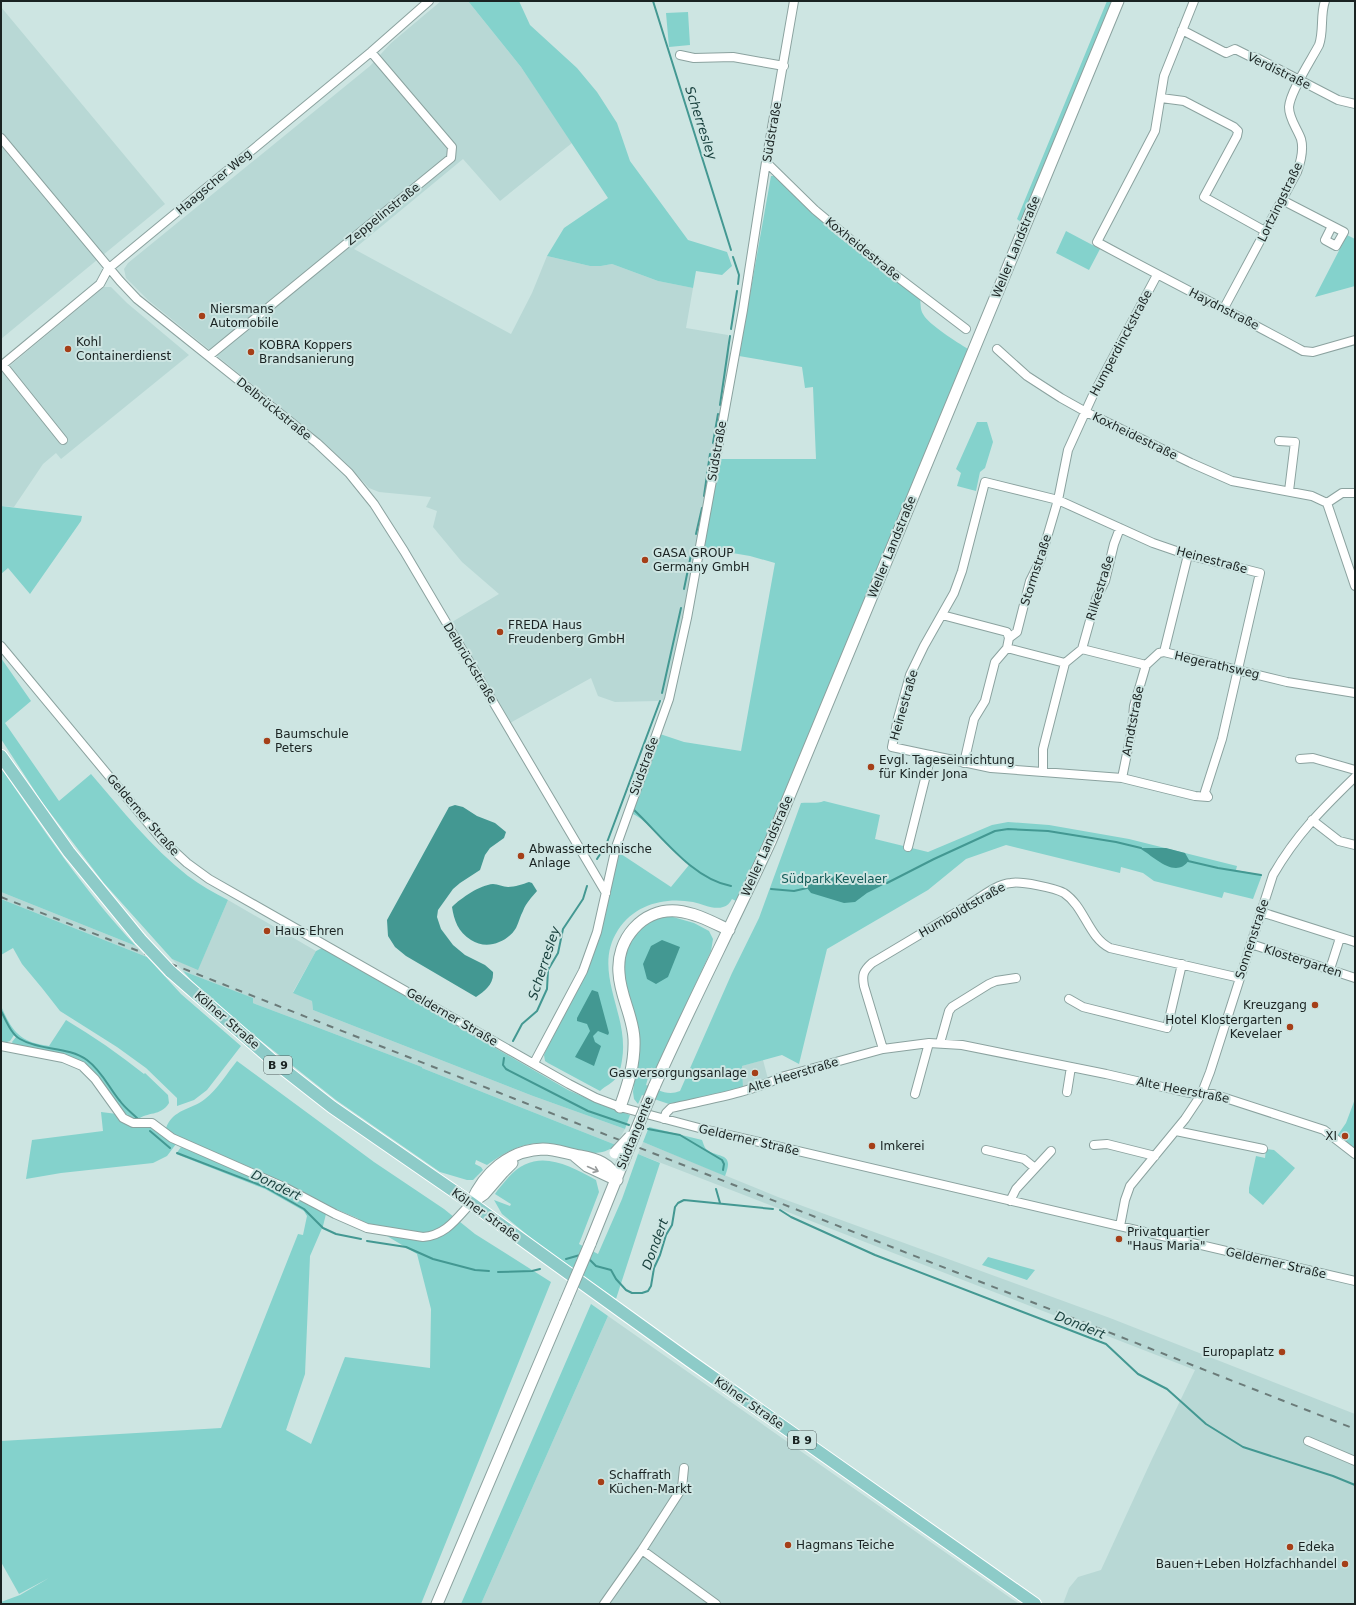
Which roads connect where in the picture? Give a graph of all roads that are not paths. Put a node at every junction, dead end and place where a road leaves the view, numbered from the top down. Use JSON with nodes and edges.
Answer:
{"nodes":[{"id":1,"x":429,"y":1,"type":"edge"},
{"id":2,"x":794,"y":1,"type":"edge"},
{"id":3,"x":1118,"y":1,"type":"edge"},
{"id":4,"x":1194,"y":1,"type":"edge"},
{"id":5,"x":1325,"y":1,"type":"edge"},
{"id":6,"x":1182,"y":30,"type":"junction"},
{"id":7,"x":371,"y":52,"type":"junction"},
{"id":8,"x":680,"y":56,"type":"dead end"},
{"id":9,"x":784,"y":66,"type":"junction"},
{"id":10,"x":1300,"y":81,"type":"junction"},
{"id":11,"x":1161,"y":98,"type":"junction"},
{"id":12,"x":1355,"y":104,"type":"edge"},
{"id":13,"x":1,"y":138,"type":"edge"},
{"id":14,"x":766,"y":162,"type":"junction"},
{"id":15,"x":1282,"y":200,"type":"junction"},
{"id":16,"x":1332,"y":226,"type":"dead end"},
{"id":17,"x":1266,"y":231,"type":"junction"},
{"id":18,"x":108,"y":269,"type":"junction"},
{"id":19,"x":1157,"y":275,"type":"junction"},
{"id":20,"x":1224,"y":308,"type":"junction"},
{"id":21,"x":966,"y":329,"type":"dead end"},
{"id":22,"x":1355,"y":340,"type":"edge"},
{"id":23,"x":997,"y":349,"type":"dead end"},
{"id":24,"x":209,"y":356,"type":"junction"},
{"id":25,"x":2,"y":366,"type":"edge"},
{"id":26,"x":1086,"y":412,"type":"junction"},
{"id":27,"x":63,"y":440,"type":"dead end"},
{"id":28,"x":1279,"y":441,"type":"dead end"},
{"id":29,"x":1289,"y":491,"type":"junction"},
{"id":30,"x":1355,"y":493,"type":"edge"},
{"id":31,"x":1058,"y":500,"type":"junction"},
{"id":32,"x":1327,"y":503,"type":"junction"},
{"id":33,"x":1120,"y":528,"type":"junction"},
{"id":34,"x":1188,"y":555,"type":"junction"},
{"id":35,"x":1355,"y":586,"type":"edge"},
{"id":36,"x":942,"y":615,"type":"junction"},
{"id":37,"x":1009,"y":638,"type":"junction"},
{"id":38,"x":1,"y":646,"type":"edge"},
{"id":39,"x":1006,"y":648,"type":"junction"},
{"id":40,"x":1082,"y":649,"type":"junction"},
{"id":41,"x":1164,"y":652,"type":"junction"},
{"id":42,"x":1064,"y":664,"type":"junction"},
{"id":43,"x":1146,"y":665,"type":"junction"},
{"id":44,"x":1237,"y":669,"type":"junction"},
{"id":45,"x":1355,"y":693,"type":"edge"},
{"id":46,"x":931,"y":755,"type":"junction"},
{"id":47,"x":1,"y":756,"type":"edge"},
{"id":48,"x":1300,"y":758,"type":"dead end"},
{"id":49,"x":964,"y":763,"type":"junction"},
{"id":50,"x":1355,"y":770,"type":"edge"},
{"id":51,"x":1043,"y":771,"type":"junction"},
{"id":52,"x":1122,"y":778,"type":"junction"},
{"id":53,"x":1355,"y":778,"type":"edge"},
{"id":54,"x":1312,"y":820,"type":"junction"},
{"id":55,"x":1355,"y":845,"type":"edge"},
{"id":56,"x":908,"y":847,"type":"dead end"},
{"id":57,"x":606,"y":893,"type":"junction"},
{"id":58,"x":1261,"y":912,"type":"junction"},
{"id":59,"x":728,"y":930,"type":"junction"},
{"id":60,"x":1340,"y":938,"type":"junction"},
{"id":61,"x":1355,"y":942,"type":"edge"},
{"id":62,"x":1251,"y":944,"type":"junction"},
{"id":63,"x":1182,"y":964,"type":"junction"},
{"id":64,"x":1330,"y":969,"type":"junction"},
{"id":65,"x":1016,"y":978,"type":"dead end"},
{"id":66,"x":1240,"y":978,"type":"junction"},
{"id":67,"x":1355,"y":978,"type":"edge"},
{"id":68,"x":1069,"y":998,"type":"dead end"},
{"id":69,"x":929,"y":1043,"type":"junction"},
{"id":70,"x":940,"y":1043,"type":"junction"},
{"id":71,"x":1,"y":1046,"type":"edge"},
{"id":72,"x":883,"y":1049,"type":"junction"},
{"id":73,"x":534,"y":1063,"type":"junction"},
{"id":74,"x":1071,"y":1067,"type":"junction"},
{"id":75,"x":654,"y":1087,"type":"joint"},
{"id":76,"x":1067,"y":1092,"type":"dead end"},
{"id":77,"x":915,"y":1094,"type":"dead end"},
{"id":78,"x":1201,"y":1095,"type":"junction"},
{"id":79,"x":620,"y":1107,"type":"junction"},
{"id":80,"x":664,"y":1119,"type":"junction"},
{"id":81,"x":1176,"y":1131,"type":"junction"},
{"id":82,"x":1094,"y":1145,"type":"dead end"},
{"id":83,"x":1263,"y":1149,"type":"dead end"},
{"id":84,"x":986,"y":1150,"type":"dead end"},
{"id":85,"x":1051,"y":1151,"type":"dead end"},
{"id":86,"x":1355,"y":1154,"type":"edge"},
{"id":87,"x":572,"y":1155,"type":"junction"},
{"id":88,"x":620,"y":1155,"type":"junction"},
{"id":89,"x":1155,"y":1156,"type":"junction"},
{"id":90,"x":597,"y":1160,"type":"junction"},
{"id":91,"x":1035,"y":1168,"type":"junction"},
{"id":92,"x":617,"y":1180,"type":"junction"},
{"id":93,"x":1010,"y":1200,"type":"junction"},
{"id":94,"x":471,"y":1203,"type":"junction"},
{"id":95,"x":1120,"y":1226,"type":"junction"},
{"id":96,"x":1355,"y":1281,"type":"edge"},
{"id":97,"x":1308,"y":1441,"type":"dead end"},
{"id":98,"x":1355,"y":1461,"type":"edge"},
{"id":99,"x":684,"y":1468,"type":"dead end"},
{"id":100,"x":642,"y":1550,"type":"junction"},
{"id":101,"x":437,"y":1604,"type":"edge"},
{"id":102,"x":604,"y":1604,"type":"edge"},
{"id":103,"x":716,"y":1604,"type":"edge"},
{"id":104,"x":1035,"y":1604,"type":"edge"}],
"edges":[{"from":1,"to":7,"type":"street","name":"Haagscher Weg"},
{"from":2,"to":9,"type":"street","name":"Südstraße"},
{"from":3,"to":59,"type":"main road","name":"Weller Landstraße"},
{"from":4,"to":6,"type":"street"},
{"from":5,"to":10,"type":"street","name":"Lortzingstraße"},
{"from":6,"to":10,"type":"street","name":"Verdistraße"},
{"from":6,"to":11,"type":"street"},
{"from":7,"to":18,"type":"street","name":"Haagscher Weg"},
{"from":7,"to":24,"type":"street","name":"Zeppelinstraße"},
{"from":8,"to":9,"type":"street"},
{"from":9,"to":14,"type":"street","name":"Südstraße"},
{"from":10,"to":12,"type":"street","name":"Verdistraße"},
{"from":10,"to":15,"type":"street","name":"Lortzingstraße"},
{"from":11,"to":17,"type":"street"},
{"from":11,"to":19,"type":"street","name":"Haydnstraße"},
{"from":13,"to":18,"type":"street","name":"Delbrückstraße"},
{"from":14,"to":21,"type":"street","name":"Koxheidestraße"},
{"from":14,"to":57,"type":"street","name":"Südstraße"},
{"from":15,"to":16,"type":"street"},
{"from":15,"to":17,"type":"street","name":"Lortzingstraße"},
{"from":17,"to":20,"type":"street","name":"Lortzingstraße"},
{"from":18,"to":24,"type":"street","name":"Delbrückstraße"},
{"from":18,"to":25,"type":"street","name":"Haagscher Weg"},
{"from":19,"to":20,"type":"street","name":"Haydnstraße"},
{"from":19,"to":26,"type":"street","name":"Humperdinckstraße"},
{"from":20,"to":22,"type":"street","name":"Haydnstraße"},
{"from":23,"to":26,"type":"street","name":"Koxheidestraße"},
{"from":24,"to":57,"type":"street","name":"Delbrückstraße"},
{"from":25,"to":27,"type":"street","name":"Haagscher Weg"},
{"from":26,"to":29,"type":"street","name":"Koxheidestraße"},
{"from":26,"to":31,"type":"street","name":"Humperdinckstraße"},
{"from":28,"to":29,"type":"street"},
{"from":29,"to":32,"type":"street","name":"Koxheidestraße"},
{"from":30,"to":32,"type":"street"},
{"from":31,"to":33,"type":"street","name":"Heinestraße"},
{"from":31,"to":36,"type":"street","name":"Heinestraße"},
{"from":31,"to":37,"type":"street","name":"Stormstraße"},
{"from":32,"to":35,"type":"street"},
{"from":33,"to":34,"type":"street","name":"Heinestraße"},
{"from":33,"to":40,"type":"street","name":"Rilkestraße"},
{"from":34,"to":41,"type":"street"},
{"from":34,"to":44,"type":"street","name":"Heinestraße"},
{"from":36,"to":37,"type":"street"},
{"from":36,"to":46,"type":"street","name":"Heinestraße"},
{"from":37,"to":39,"type":"street"},
{"from":38,"to":73,"type":"street","name":"Gelderner Straße"},
{"from":39,"to":42,"type":"street"},
{"from":39,"to":49,"type":"street"},
{"from":40,"to":42,"type":"street"},
{"from":40,"to":43,"type":"street"},
{"from":41,"to":43,"type":"street","name":"Hegerathsweg"},
{"from":41,"to":44,"type":"street","name":"Hegerathsweg"},
{"from":42,"to":51,"type":"street"},
{"from":43,"to":52,"type":"street","name":"Arndtstraße"},
{"from":44,"to":45,"type":"street","name":"Hegerathsweg"},
{"from":44,"to":52,"type":"street","name":"Heinestraße"},
{"from":46,"to":49,"type":"street","name":"Heinestraße"},
{"from":46,"to":56,"type":"street"},
{"from":47,"to":94,"type":"main road","name":"Kölner Straße","number":"B 9","bridge":true},
{"from":48,"to":50,"type":"street"},
{"from":49,"to":51,"type":"street","name":"Heinestraße"},
{"from":51,"to":52,"type":"street","name":"Heinestraße"},
{"from":53,"to":54,"type":"street","name":"Sonnenstraße"},
{"from":54,"to":55,"type":"street"},
{"from":54,"to":58,"type":"street","name":"Sonnenstraße"},
{"from":57,"to":73,"type":"street","name":"Südstraße"},
{"from":58,"to":60,"type":"street"},
{"from":58,"to":62,"type":"street","name":"Sonnenstraße"},
{"from":59,"to":75,"type":"main road","name":"Weller Landstraße"},
{"from":59,"to":79,"type":"main road"},
{"from":60,"to":61,"type":"street"},
{"from":60,"to":64,"type":"street"},
{"from":62,"to":64,"type":"street","name":"Klostergarten"},
{"from":62,"to":66,"type":"street","name":"Sonnenstraße"},
{"from":63,"to":66,"type":"street","name":"Humboldtstraße"},
{"from":63,"to":68,"type":"street"},
{"from":63,"to":72,"type":"street","name":"Humboldtstraße"},
{"from":64,"to":67,"type":"street","name":"Klostergarten"},
{"from":65,"to":70,"type":"street"},
{"from":66,"to":78,"type":"street","name":"Sonnenstraße"},
{"from":69,"to":70,"type":"street","name":"Alte Heerstraße"},
{"from":69,"to":72,"type":"street","name":"Alte Heerstraße"},
{"from":69,"to":77,"type":"street"},
{"from":70,"to":74,"type":"street","name":"Alte Heerstraße"},
{"from":71,"to":94,"type":"street"},
{"from":72,"to":80,"type":"street","name":"Alte Heerstraße"},
{"from":73,"to":79,"type":"street","name":"Gelderner Straße"},
{"from":74,"to":76,"type":"street"},
{"from":74,"to":78,"type":"street","name":"Alte Heerstraße"},
{"from":75,"to":88,"type":"main road","name":"Südtangente","bridge":true},
{"from":78,"to":81,"type":"street","name":"Sonnenstraße"},
{"from":78,"to":86,"type":"street","name":"Alte Heerstraße"},
{"from":79,"to":80,"type":"street","name":"Gelderner Straße"},
{"from":80,"to":93,"type":"street","name":"Gelderner Straße"},
{"from":81,"to":83,"type":"street"},
{"from":81,"to":89,"type":"street","name":"Sonnenstraße"},
{"from":82,"to":89,"type":"street"},
{"from":84,"to":91,"type":"street"},
{"from":85,"to":91,"type":"street"},
{"from":87,"to":90,"type":"main road"},
{"from":87,"to":92,"type":"main road","one_way":true},
{"from":87,"to":94,"type":"main road"},
{"from":88,"to":90,"type":"main road"},
{"from":88,"to":92,"type":"main road","name":"Südtangente"},
{"from":89,"to":95,"type":"street","name":"Sonnenstraße"},
{"from":90,"to":92,"type":"main road"},
{"from":91,"to":93,"type":"street"},
{"from":92,"to":101,"type":"main road","name":"Südtangente","bridge":true},
{"from":93,"to":95,"type":"street","name":"Gelderner Straße"},
{"from":94,"to":104,"type":"main road","name":"Kölner Straße","number":"B 9"},
{"from":95,"to":96,"type":"street","name":"Gelderner Straße"},
{"from":97,"to":98,"type":"street"},
{"from":99,"to":100,"type":"street"},
{"from":100,"to":102,"type":"street"},
{"from":100,"to":103,"type":"street"}]}
